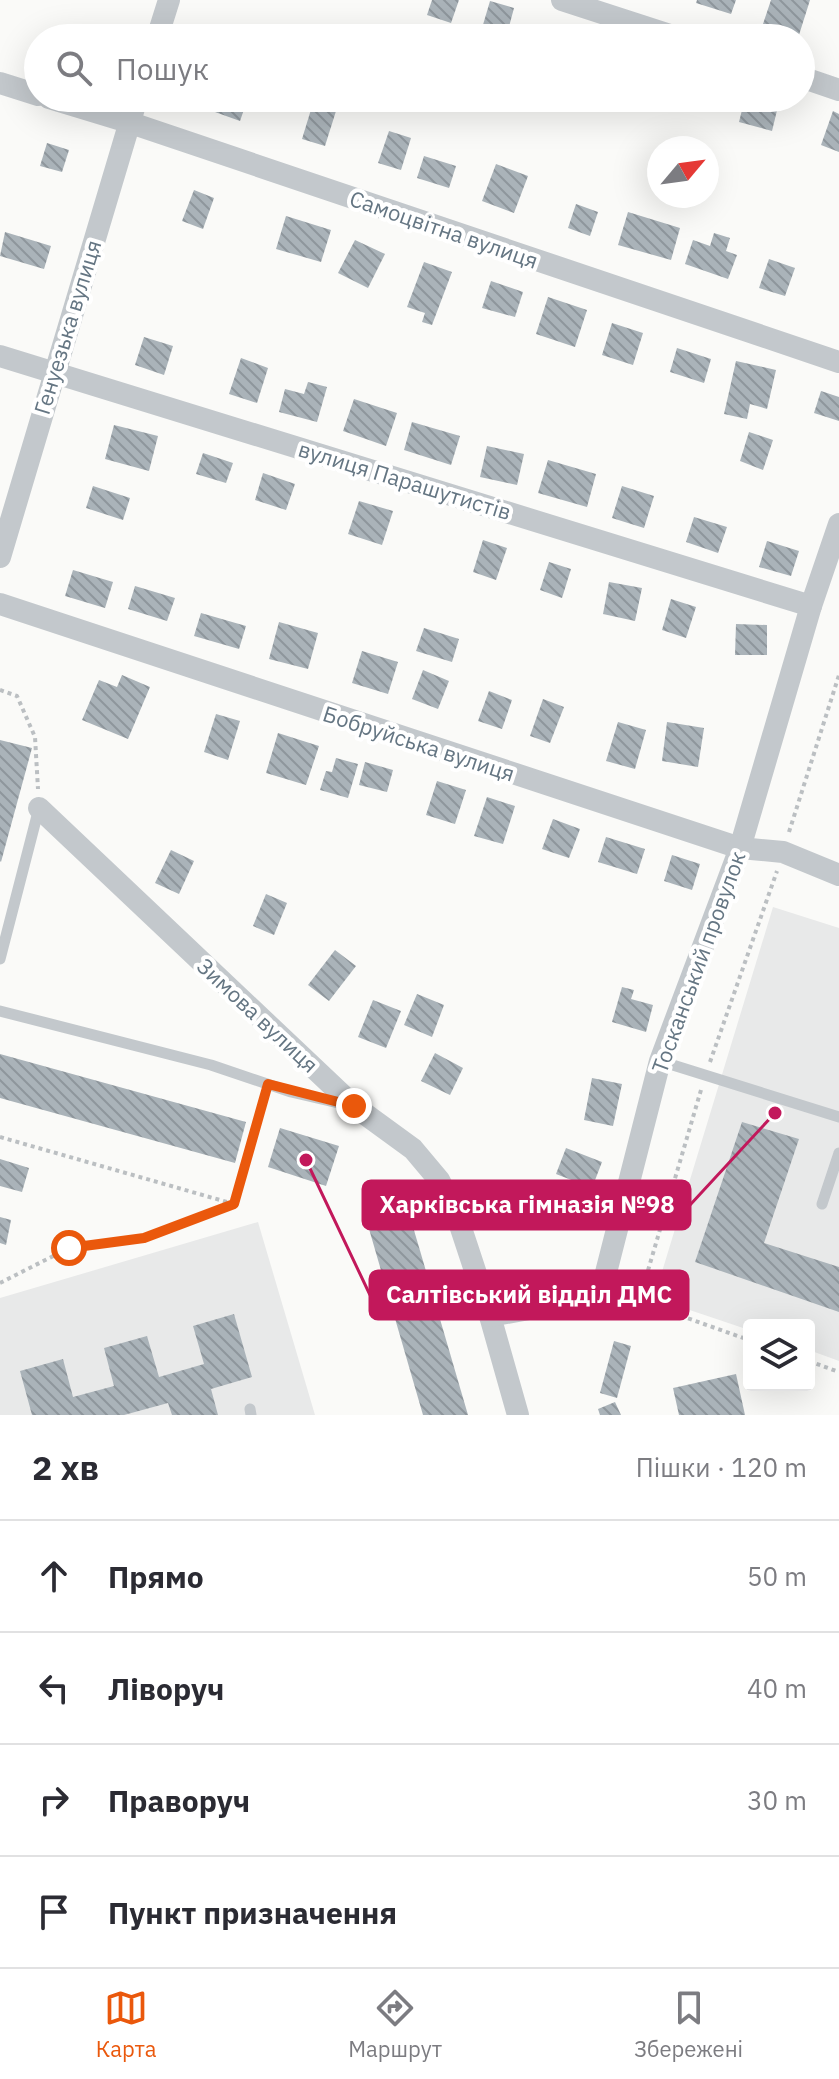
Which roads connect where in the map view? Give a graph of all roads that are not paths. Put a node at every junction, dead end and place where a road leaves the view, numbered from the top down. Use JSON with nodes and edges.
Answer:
{"nodes":[{"id":1,"x":169,"y":0,"type":"edge"},
{"id":2,"x":562,"y":0,"type":"edge"},
{"id":3,"x":161,"y":24,"type":"edge"},
{"id":4,"x":636,"y":24,"type":"edge"},
{"id":5,"x":815,"y":82,"type":"edge"},
{"id":6,"x":0,"y":83,"type":"edge"},
{"id":7,"x":839,"y":90,"type":"edge"},
{"id":8,"x":24,"y":91,"type":"edge"},
{"id":9,"x":95,"y":112,"type":"edge"},
{"id":10,"x":132,"y":112,"type":"edge"},
{"id":11,"x":128,"y":122,"type":"junction"},
{"id":12,"x":0,"y":356,"type":"edge"},
{"id":13,"x":839,"y":362,"type":"edge"},
{"id":14,"x":53,"y":371,"type":"junction"},
{"id":15,"x":839,"y":524,"type":"edge"},
{"id":16,"x":0,"y":557,"type":"edge"},
{"id":17,"x":0,"y":604,"type":"edge"},
{"id":18,"x":811,"y":606,"type":"junction"},
{"id":19,"x":39,"y":808,"type":"joint"},
{"id":20,"x":740,"y":848,"type":"junction"},
{"id":21,"x":839,"y":875,"type":"edge"},
{"id":22,"x":0,"y":959,"type":"edge"},
{"id":23,"x":0,"y":1011,"type":"edge"},
{"id":24,"x":660,"y":1061,"type":"junction"},
{"id":25,"x":354,"y":1106,"type":"junction"},
{"id":26,"x":839,"y":1117,"type":"edge"},
{"id":27,"x":839,"y":1153,"type":"edge"},
{"id":28,"x":822,"y":1204,"type":"dead end"},
{"id":29,"x":490,"y":1316,"type":"junction"},
{"id":30,"x":518,"y":1415,"type":"edge"}],
"edges":[{"from":1,"to":3,"type":"street"},
{"from":2,"to":4,"type":"street"},
{"from":5,"to":7,"type":"street"},
{"from":6,"to":8,"type":"street"},
{"from":9,"to":11,"type":"street","name":"Самоцвітна вулиця"},
{"from":10,"to":11,"type":"street","name":"Генуезька вулиця"},
{"from":11,"to":13,"type":"street","name":"Самоцвітна вулиця"},
{"from":11,"to":14,"type":"street","name":"Генуезька вулиця"},
{"from":12,"to":14,"type":"street","name":"вулиця Парашутистів"},
{"from":14,"to":16,"type":"street","name":"Генуезька вулиця"},
{"from":14,"to":18,"type":"street","name":"вулиця Парашутистів"},
{"from":15,"to":18,"type":"street","name":"Тосканський провулок"},
{"from":17,"to":20,"type":"street","name":"Бобруйська вулиця"},
{"from":18,"to":20,"type":"street","name":"Тосканський провулок"},
{"from":19,"to":22,"type":"lane"},
{"from":19,"to":25,"type":"street","name":"Зимова вулиця"},
{"from":20,"to":21,"type":"street","name":"Бобруйська вулиця"},
{"from":20,"to":24,"type":"street","name":"Тосканський провулок"},
{"from":23,"to":25,"type":"lane"},
{"from":24,"to":26,"type":"lane"},
{"from":24,"to":29,"type":"street","name":"Тосканський провулок"},
{"from":25,"to":29,"type":"street","name":"Зимова вулиця"},
{"from":27,"to":28,"type":"lane"},
{"from":29,"to":30,"type":"street","name":"Зимова вулиця"}]}
